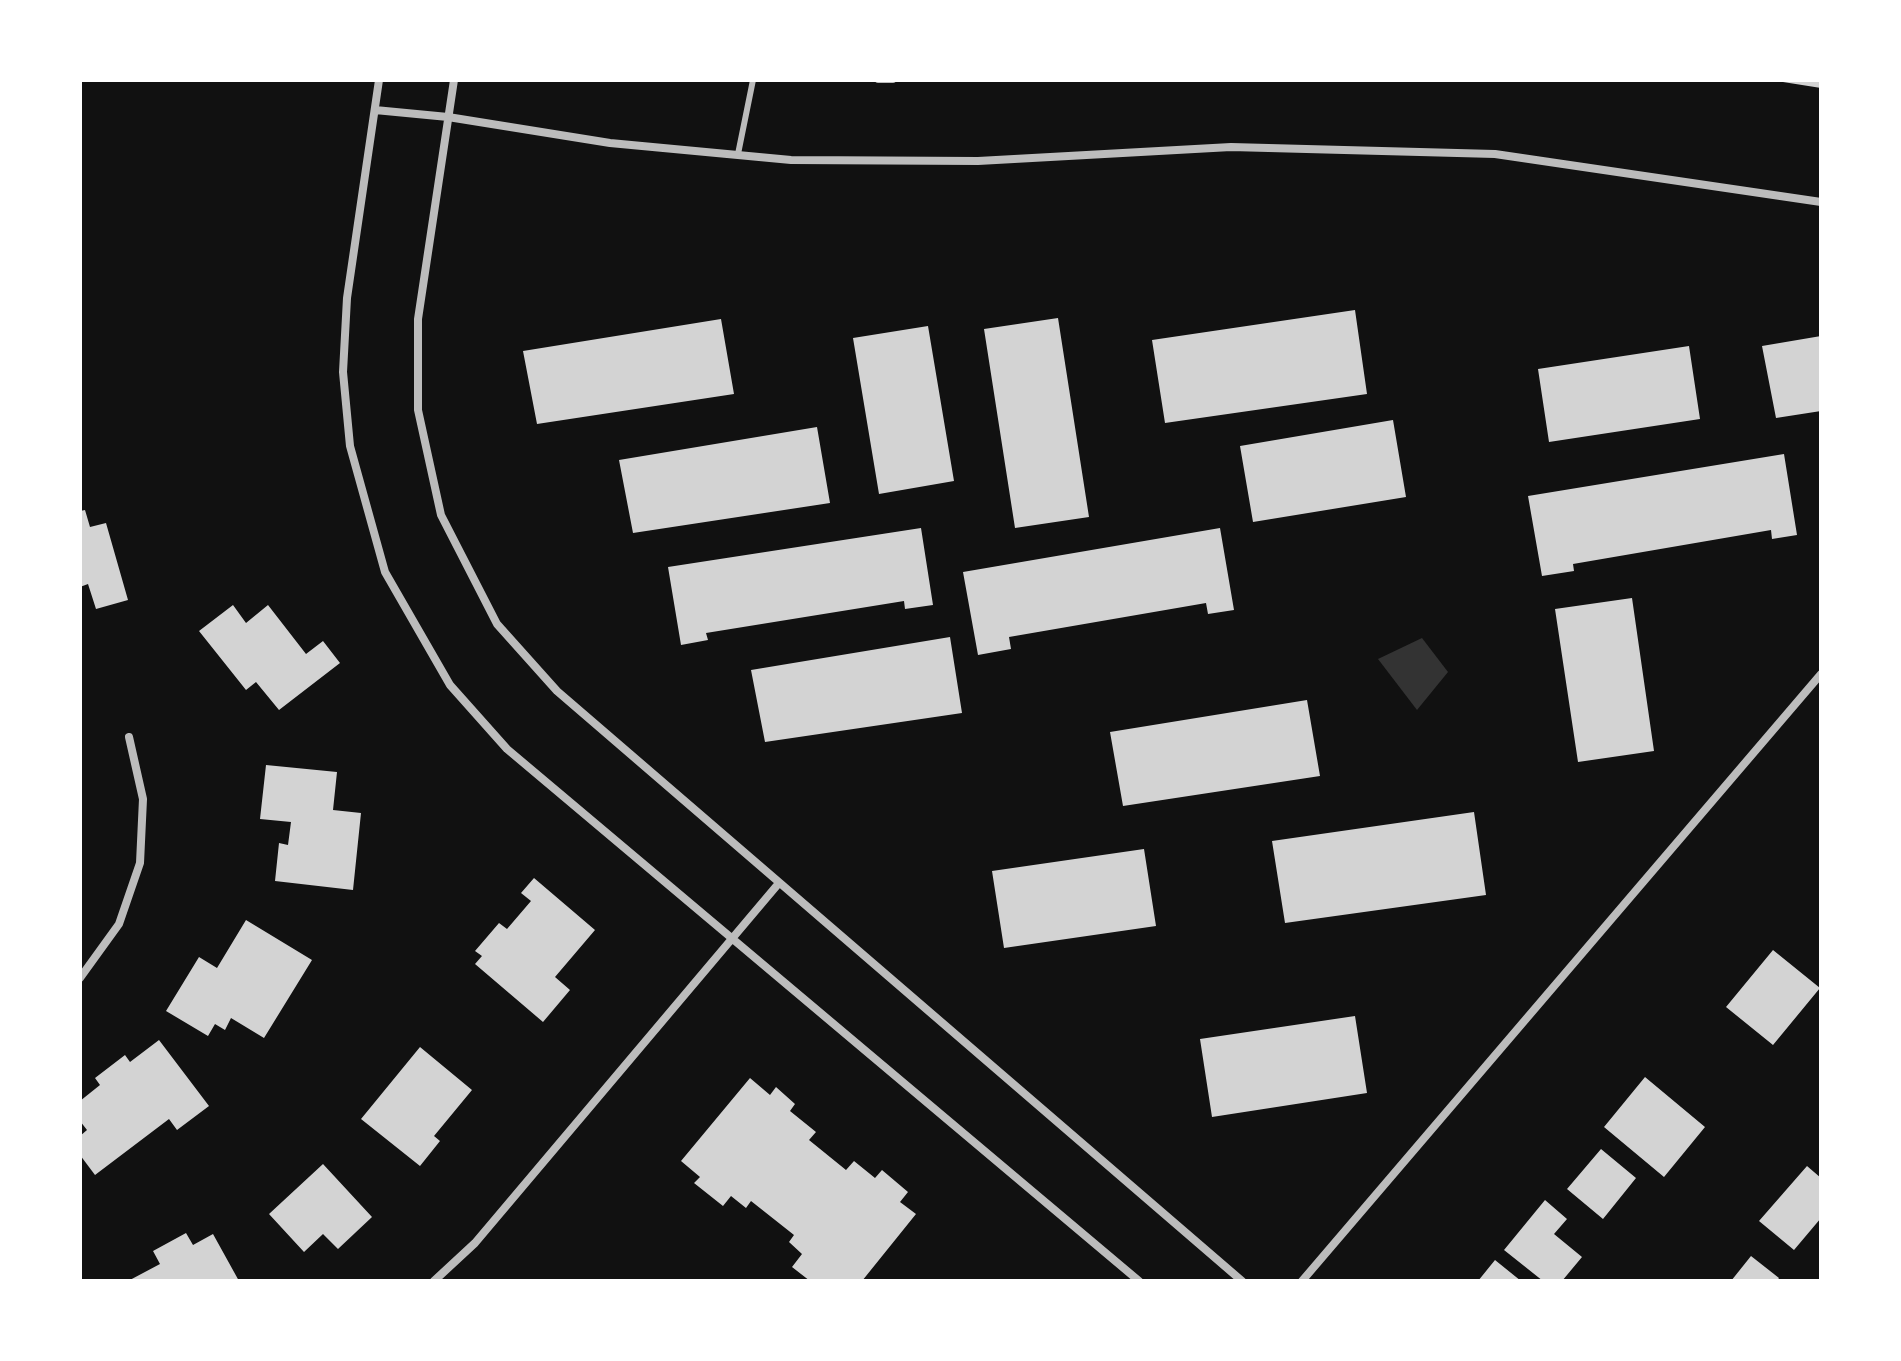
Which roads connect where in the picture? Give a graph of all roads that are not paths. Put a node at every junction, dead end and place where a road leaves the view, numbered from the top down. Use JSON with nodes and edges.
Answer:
{"nodes":[{"id":1,"x":379,"y":80,"type":"edge"},
{"id":2,"x":454,"y":80,"type":"edge"},
{"id":3,"x":753,"y":80,"type":"edge"},
{"id":4,"x":878,"y":80,"type":"edge"},
{"id":5,"x":893,"y":80,"type":"edge"},
{"id":6,"x":375,"y":110,"type":"junction"},
{"id":7,"x":448,"y":117,"type":"junction"},
{"id":8,"x":738,"y":154,"type":"junction"},
{"id":9,"x":1821,"y":202,"type":"edge"},
{"id":10,"x":1821,"y":674,"type":"edge"},
{"id":11,"x":129,"y":737,"type":"dead end"},
{"id":12,"x":779,"y":883,"type":"junction"},
{"id":13,"x":733,"y":938,"type":"junction"},
{"id":14,"x":80,"y":978,"type":"edge"},
{"id":15,"x":434,"y":1281,"type":"edge"},
{"id":16,"x":1139,"y":1281,"type":"edge"},
{"id":17,"x":1242,"y":1281,"type":"edge"},
{"id":18,"x":1302,"y":1281,"type":"edge"}],
"edges":[{"from":1,"to":6,"type":"street"},
{"from":2,"to":7,"type":"street"},
{"from":3,"to":8,"type":"lane"},
{"from":4,"to":5,"type":"lane"},
{"from":6,"to":7,"type":"street"},
{"from":6,"to":13,"type":"street"},
{"from":7,"to":8,"type":"street"},
{"from":7,"to":12,"type":"street"},
{"from":8,"to":9,"type":"street"},
{"from":10,"to":18,"type":"street"},
{"from":11,"to":14,"type":"street"},
{"from":12,"to":13,"type":"street"},
{"from":12,"to":17,"type":"street"},
{"from":13,"to":15,"type":"street"},
{"from":13,"to":16,"type":"street"}]}
